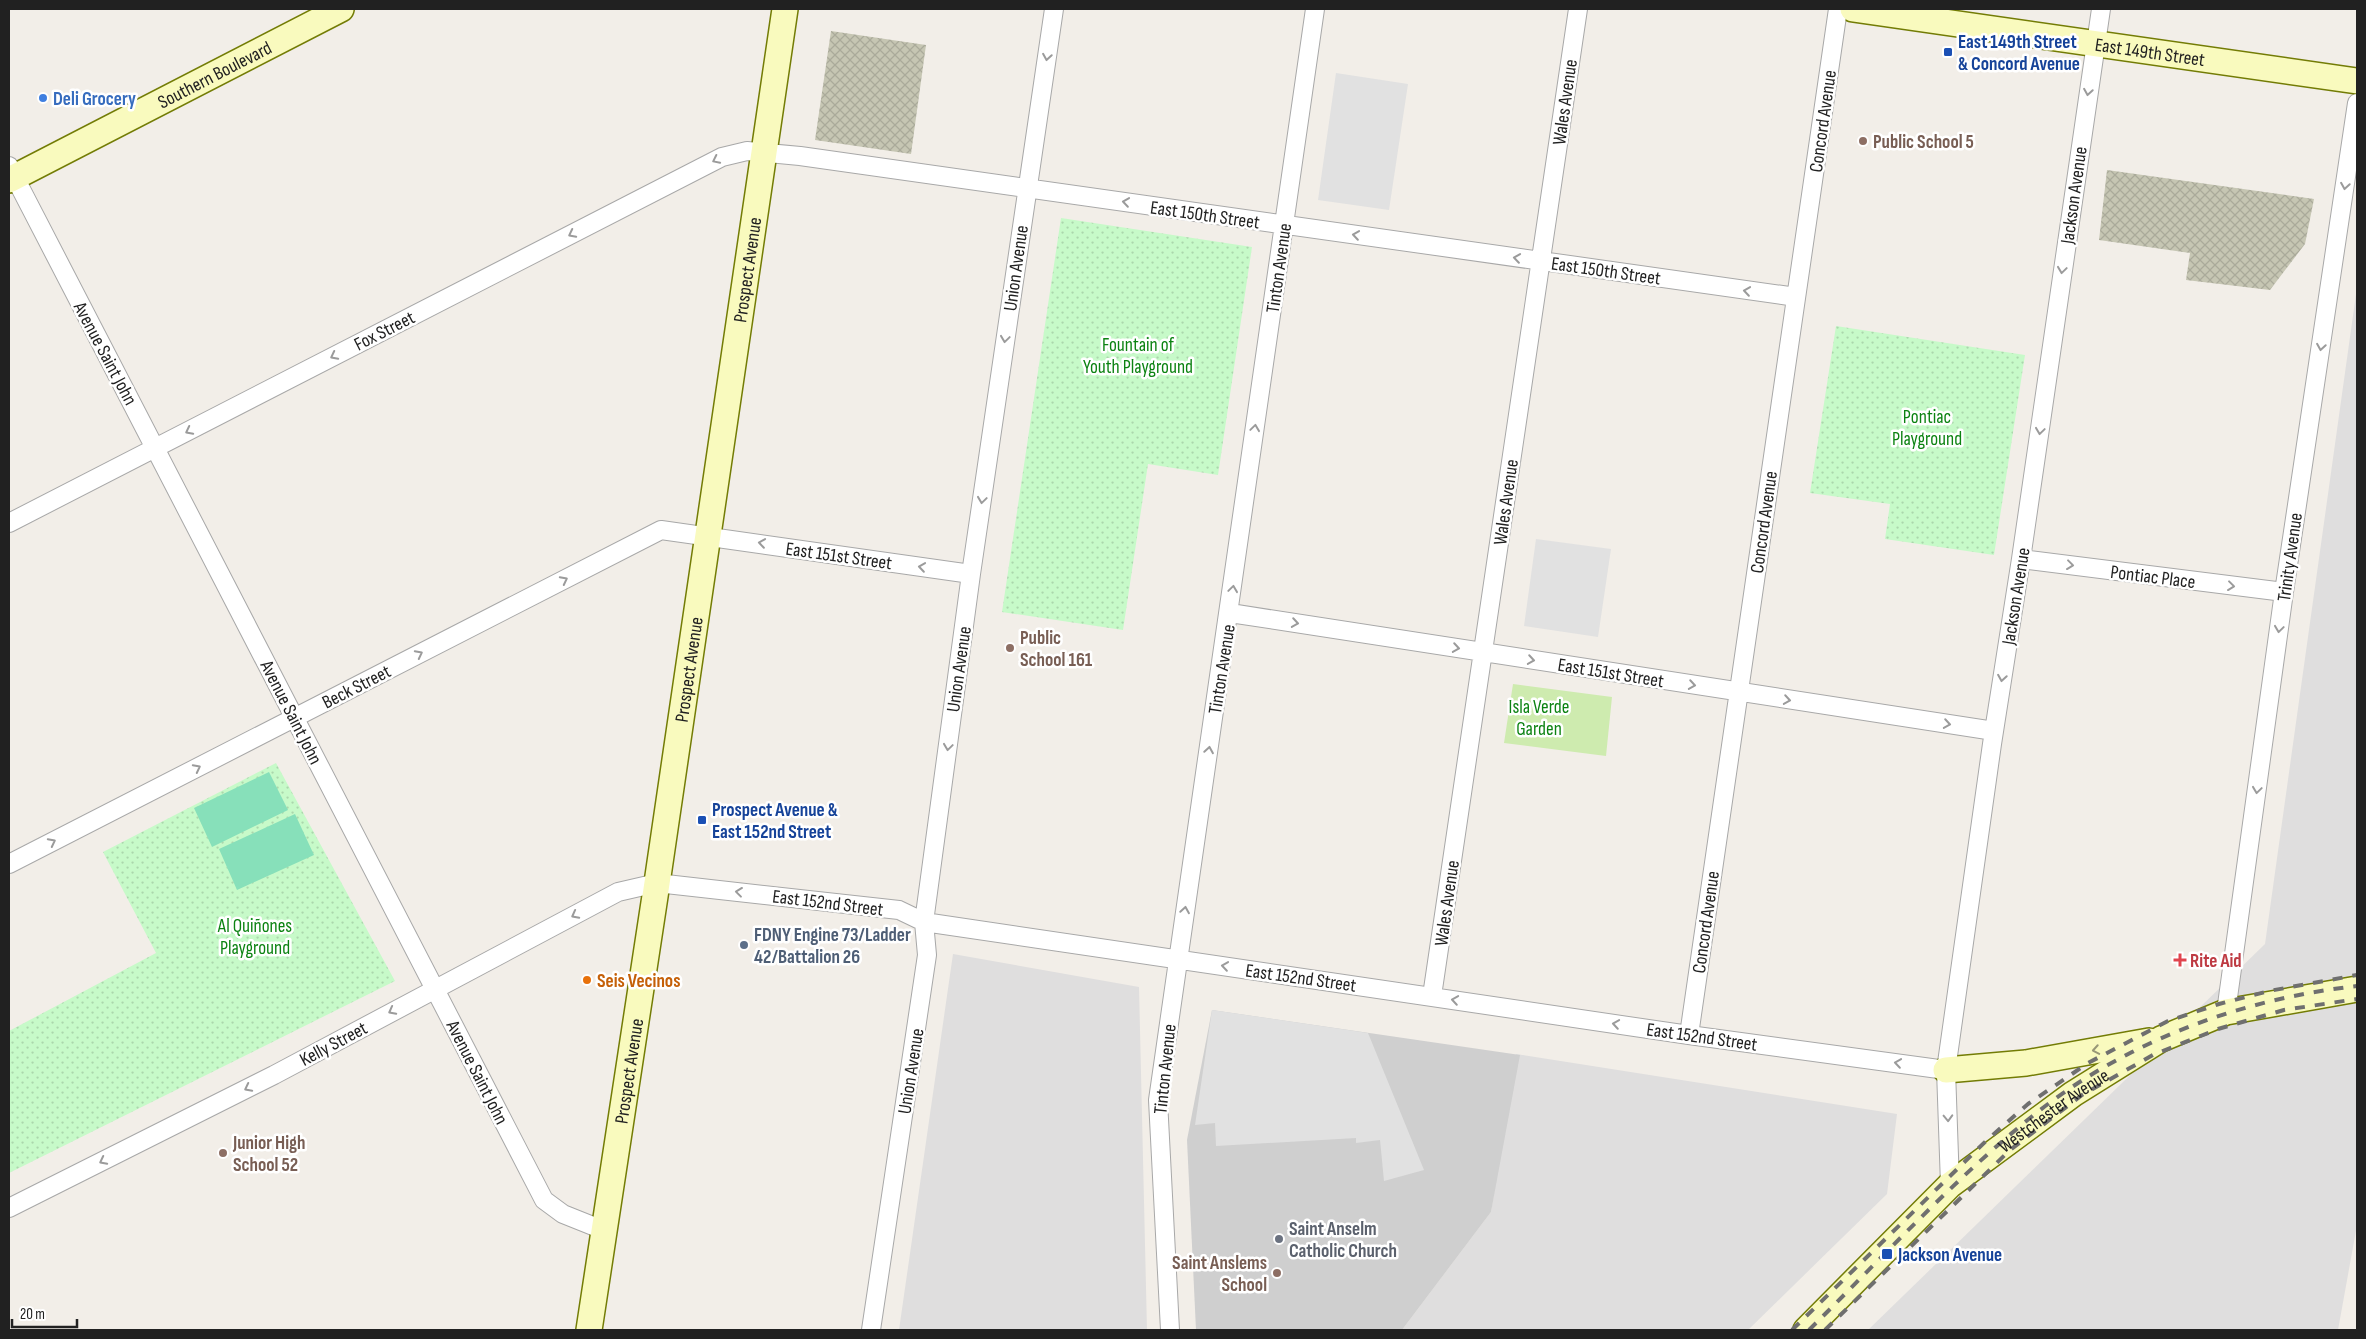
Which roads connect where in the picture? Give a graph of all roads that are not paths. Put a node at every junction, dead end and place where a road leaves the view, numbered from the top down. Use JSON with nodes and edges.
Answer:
{"nodes":[{"id":1,"x":341,"y":9,"type":"edge"},
{"id":2,"x":785,"y":9,"type":"edge"},
{"id":3,"x":1054,"y":9,"type":"edge"},
{"id":4,"x":1315,"y":9,"type":"edge"},
{"id":5,"x":1578,"y":9,"type":"edge"},
{"id":6,"x":1838,"y":9,"type":"edge"},
{"id":7,"x":1853,"y":9,"type":"edge"},
{"id":8,"x":2101,"y":9,"type":"edge"},
{"id":9,"x":2096,"y":44,"type":"junction"},
{"id":10,"x":2357,"y":81,"type":"edge"},
{"id":11,"x":2357,"y":103,"type":"edge"},
{"id":12,"x":763,"y":152,"type":"junction"},
{"id":13,"x":11,"y":174,"type":"edge"},
{"id":14,"x":1027,"y":188,"type":"junction"},
{"id":15,"x":1284,"y":225,"type":"junction"},
{"id":16,"x":1541,"y":261,"type":"junction"},
{"id":17,"x":1796,"y":297,"type":"junction"},
{"id":18,"x":156,"y":448,"type":"junction"},
{"id":19,"x":9,"y":523,"type":"edge"},
{"id":20,"x":708,"y":536,"type":"junction"},
{"id":21,"x":2021,"y":559,"type":"junction"},
{"id":22,"x":971,"y":574,"type":"junction"},
{"id":23,"x":2284,"y":592,"type":"junction"},
{"id":24,"x":1230,"y":613,"type":"junction"},
{"id":25,"x":1483,"y":652,"type":"junction"},
{"id":26,"x":1738,"y":692,"type":"junction"},
{"id":27,"x":294,"y":718,"type":"junction"},
{"id":28,"x":1994,"y":731,"type":"junction"},
{"id":29,"x":9,"y":864,"type":"edge"},
{"id":30,"x":657,"y":883,"type":"junction"},
{"id":31,"x":924,"y":922,"type":"junction"},
{"id":32,"x":1178,"y":959,"type":"junction"},
{"id":33,"x":435,"y":988,"type":"junction"},
{"id":34,"x":2357,"y":989,"type":"edge"},
{"id":35,"x":1432,"y":996,"type":"junction"},
{"id":36,"x":2226,"y":1012,"type":"junction"},
{"id":37,"x":1689,"y":1035,"type":"junction"},
{"id":38,"x":2161,"y":1039,"type":"junction"},
{"id":39,"x":1946,"y":1070,"type":"junction"},
{"id":40,"x":1950,"y":1185,"type":"junction"},
{"id":41,"x":9,"y":1208,"type":"edge"},
{"id":42,"x":603,"y":1230,"type":"junction"},
{"id":43,"x":589,"y":1330,"type":"edge"},
{"id":44,"x":871,"y":1330,"type":"edge"},
{"id":45,"x":1170,"y":1330,"type":"edge"},
{"id":46,"x":1806,"y":1330,"type":"edge"}],
"edges":[{"from":1,"to":13,"type":"main road","name":"Southern Boulevard"},
{"from":2,"to":12,"type":"main road","name":"Prospect Avenue"},
{"from":3,"to":14,"type":"street","name":"Union Avenue","one_way":true},
{"from":4,"to":15,"type":"street","name":"Tinton Avenue"},
{"from":5,"to":16,"type":"street","name":"Wales Avenue"},
{"from":6,"to":17,"type":"street","name":"Concord Avenue"},
{"from":7,"to":9,"type":"main road","name":"East 149th Street"},
{"from":8,"to":9,"type":"street","name":"Jackson Avenue"},
{"from":9,"to":10,"type":"main road","name":"East 149th Street"},
{"from":9,"to":21,"type":"street","name":"Jackson Avenue","one_way":true},
{"from":11,"to":23,"type":"street","name":"Trinity Avenue","one_way":true},
{"from":12,"to":14,"type":"street","name":"East 150th Street"},
{"from":12,"to":18,"type":"street","name":"Fox Street","one_way":true},
{"from":12,"to":20,"type":"main road","name":"Prospect Avenue"},
{"from":13,"to":18,"type":"street","name":"Avenue Saint John"},
{"from":15,"to":14,"type":"street","name":"East 150th Street","one_way":true},
{"from":14,"to":22,"type":"street","name":"Union Avenue","one_way":true},
{"from":16,"to":15,"type":"street","name":"East 150th Street","one_way":true},
{"from":24,"to":15,"type":"street","name":"Tinton Avenue","one_way":true},
{"from":17,"to":16,"type":"street","name":"East 150th Street","one_way":true},
{"from":16,"to":25,"type":"street","name":"Wales Avenue"},
{"from":17,"to":26,"type":"street","name":"Concord Avenue"},
{"from":18,"to":19,"type":"street","name":"Fox Street"},
{"from":18,"to":27,"type":"street","name":"Avenue Saint John"},
{"from":22,"to":20,"type":"street","name":"East 151st Street","one_way":true},
{"from":27,"to":20,"type":"street","name":"Beck Street","one_way":true},
{"from":20,"to":30,"type":"main road","name":"Prospect Avenue"},
{"from":21,"to":23,"type":"street","name":"Pontiac Place","one_way":true},
{"from":21,"to":28,"type":"street","name":"Jackson Avenue","one_way":true},
{"from":22,"to":31,"type":"street","name":"Union Avenue","one_way":true},
{"from":23,"to":36,"type":"street","name":"Trinity Avenue","one_way":true},
{"from":24,"to":25,"type":"street","name":"East 151st Street","one_way":true},
{"from":32,"to":24,"type":"street","name":"Tinton Avenue","one_way":true},
{"from":25,"to":26,"type":"street","name":"East 151st Street","one_way":true},
{"from":25,"to":35,"type":"street","name":"Wales Avenue"},
{"from":26,"to":28,"type":"street","name":"East 151st Street","one_way":true},
{"from":26,"to":37,"type":"street","name":"Concord Avenue"},
{"from":29,"to":27,"type":"street","name":"Beck Street","one_way":true},
{"from":27,"to":33,"type":"street","name":"Avenue Saint John"},
{"from":28,"to":39,"type":"street","name":"Jackson Avenue"},
{"from":31,"to":30,"type":"street","name":"East 152nd Street","one_way":true},
{"from":30,"to":33,"type":"street","name":"Kelly Street","one_way":true},
{"from":30,"to":42,"type":"main road","name":"Prospect Avenue"},
{"from":31,"to":32,"type":"street","name":"East 152nd Street"},
{"from":31,"to":44,"type":"street","name":"Union Avenue"},
{"from":35,"to":32,"type":"street","name":"East 152nd Street","one_way":true},
{"from":32,"to":45,"type":"street","name":"Tinton Avenue"},
{"from":33,"to":41,"type":"street","name":"Kelly Street","one_way":true},
{"from":33,"to":42,"type":"street","name":"Avenue Saint John"},
{"from":34,"to":36,"type":"main road","name":"Westchester Avenue"},
{"from":37,"to":35,"type":"street","name":"East 152nd Street","one_way":true},
{"from":36,"to":38,"type":"main road","name":"Westchester Avenue"},
{"from":39,"to":37,"type":"street","name":"East 152nd Street","one_way":true},
{"from":38,"to":39,"type":"main road","one_way":true},
{"from":38,"to":40,"type":"main road","name":"Westchester Avenue"},
{"from":39,"to":40,"type":"street","name":"Jackson Avenue","one_way":true},
{"from":40,"to":46,"type":"main road","name":"Westchester Avenue"},
{"from":42,"to":43,"type":"main road","name":"Prospect Avenue"}]}
